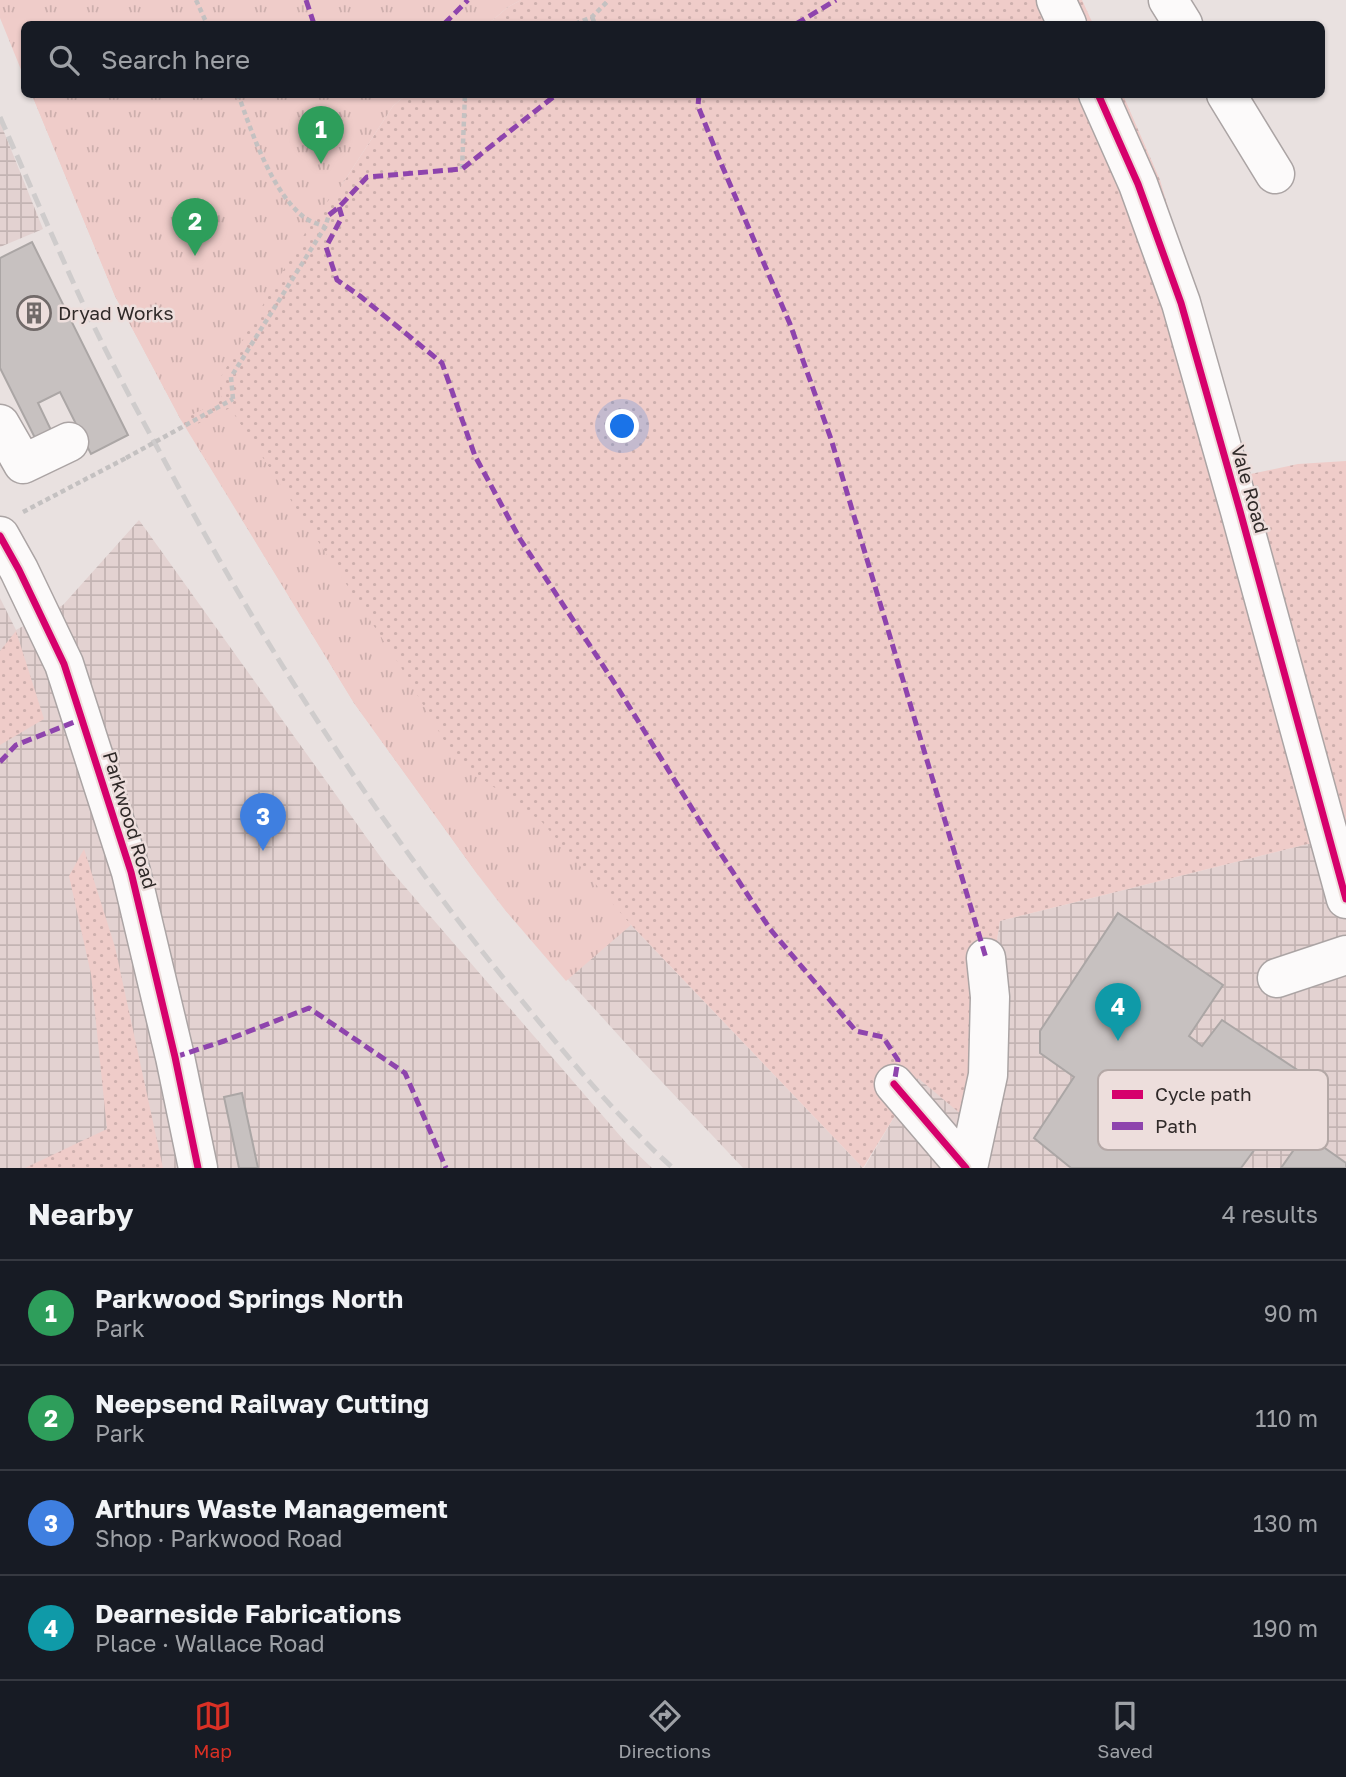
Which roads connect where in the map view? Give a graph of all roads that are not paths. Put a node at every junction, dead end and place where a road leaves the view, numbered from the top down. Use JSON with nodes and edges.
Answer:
{"nodes":[{"id":1,"x":1056,"y":0,"type":"edge"},
{"id":2,"x":1168,"y":0,"type":"edge"},
{"id":3,"x":1066,"y":21,"type":"edge"},
{"id":4,"x":1181,"y":21,"type":"edge"},
{"id":5,"x":1100,"y":98,"type":"edge"},
{"id":6,"x":1228,"y":98,"type":"edge"},
{"id":7,"x":1275,"y":174,"type":"dead end"},
{"id":8,"x":0,"y":424,"type":"edge"},
{"id":9,"x":69,"y":442,"type":"dead end"},
{"id":10,"x":12,"y":529,"type":"edge"},
{"id":11,"x":1346,"y":900,"type":"edge"},
{"id":12,"x":1346,"y":955,"type":"edge"},
{"id":13,"x":986,"y":958,"type":"dead end"},
{"id":14,"x":1277,"y":978,"type":"dead end"},
{"id":15,"x":894,"y":1084,"type":"dead end"},
{"id":16,"x":198,"y":1168,"type":"edge"},
{"id":17,"x":967,"y":1168,"type":"edge"}],
"edges":[{"from":1,"to":3,"type":"street"},
{"from":2,"to":4,"type":"street"},
{"from":5,"to":11,"type":"street","name":"Vale Road"},
{"from":6,"to":7,"type":"street"},
{"from":8,"to":9,"type":"street"},
{"from":10,"to":16,"type":"street","name":"Parkwood Road"},
{"from":12,"to":14,"type":"street"},
{"from":13,"to":17,"type":"street"},
{"from":15,"to":17,"type":"street"}]}
